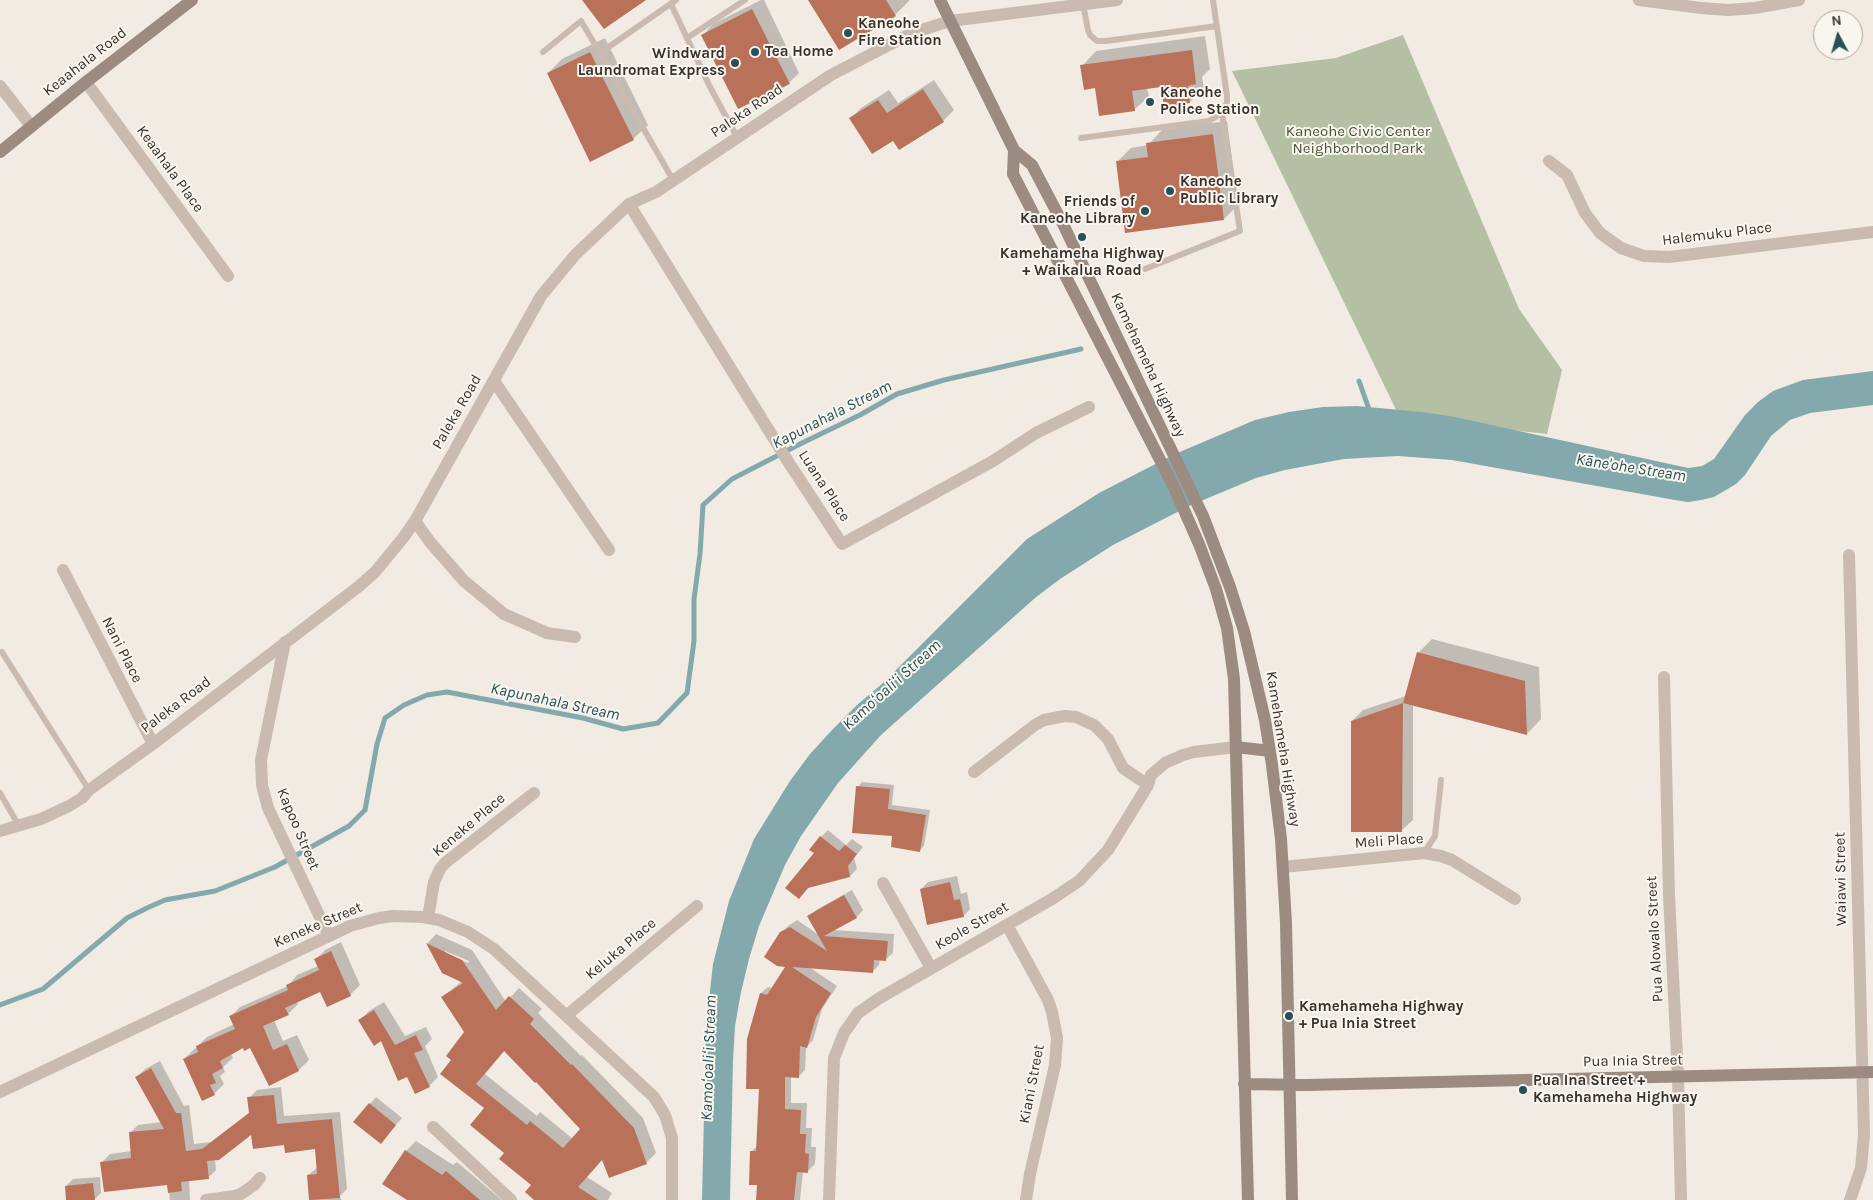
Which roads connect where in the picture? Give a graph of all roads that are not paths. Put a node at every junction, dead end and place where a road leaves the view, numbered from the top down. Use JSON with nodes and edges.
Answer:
{"nodes":[{"id":1,"x":192,"y":0,"type":"edge"},
{"id":2,"x":745,"y":0,"type":"edge"},
{"id":3,"x":940,"y":0,"type":"edge"},
{"id":4,"x":1112,"y":0,"type":"edge"},
{"id":5,"x":1213,"y":0,"type":"edge"},
{"id":6,"x":1639,"y":0,"type":"edge"},
{"id":7,"x":1799,"y":0,"type":"edge"},
{"id":8,"x":674,"y":2,"type":"edge"},
{"id":9,"x":1083,"y":4,"type":"junction"},
{"id":10,"x":950,"y":21,"type":"junction"},
{"id":11,"x":1217,"y":26,"type":"junction"},
{"id":12,"x":687,"y":38,"type":"junction"},
{"id":13,"x":543,"y":52,"type":"dead end"},
{"id":14,"x":600,"y":53,"type":"junction"},
{"id":15,"x":86,"y":82,"type":"junction"},
{"id":16,"x":0,"y":86,"type":"edge"},
{"id":17,"x":1222,"y":113,"type":"junction"},
{"id":18,"x":31,"y":126,"type":"junction"},
{"id":19,"x":737,"y":137,"type":"junction"},
{"id":20,"x":1081,"y":138,"type":"dead end"},
{"id":21,"x":1014,"y":150,"type":"junction"},
{"id":22,"x":0,"y":152,"type":"edge"},
{"id":23,"x":1549,"y":160,"type":"dead end"},
{"id":24,"x":672,"y":180,"type":"junction"},
{"id":25,"x":629,"y":204,"type":"junction"},
{"id":26,"x":1873,"y":232,"type":"edge"},
{"id":27,"x":1145,"y":269,"type":"dead end"},
{"id":28,"x":228,"y":276,"type":"dead end"},
{"id":29,"x":494,"y":381,"type":"junction"},
{"id":30,"x":1089,"y":407,"type":"dead end"},
{"id":31,"x":415,"y":521,"type":"junction"},
{"id":32,"x":609,"y":550,"type":"dead end"},
{"id":33,"x":1849,"y":555,"type":"dead end"},
{"id":34,"x":63,"y":570,"type":"dead end"},
{"id":35,"x":576,"y":637,"type":"dead end"},
{"id":36,"x":285,"y":642,"type":"junction"},
{"id":37,"x":2,"y":652,"type":"dead end"},
{"id":38,"x":1664,"y":677,"type":"dead end"},
{"id":39,"x":153,"y":744,"type":"junction"},
{"id":40,"x":1236,"y":747,"type":"junction"},
{"id":41,"x":1270,"y":751,"type":"junction"},
{"id":42,"x":974,"y":772,"type":"dead end"},
{"id":43,"x":1441,"y":780,"type":"dead end"},
{"id":44,"x":1148,"y":785,"type":"junction"},
{"id":45,"x":89,"y":790,"type":"junction"},
{"id":46,"x":0,"y":793,"type":"edge"},
{"id":47,"x":534,"y":793,"type":"dead end"},
{"id":48,"x":19,"y":826,"type":"junction"},
{"id":49,"x":0,"y":831,"type":"edge"},
{"id":50,"x":1424,"y":853,"type":"junction"},
{"id":51,"x":1283,"y":867,"type":"junction"},
{"id":52,"x":883,"y":883,"type":"dead end"},
{"id":53,"x":1515,"y":899,"type":"dead end"},
{"id":54,"x":698,"y":906,"type":"dead end"},
{"id":55,"x":428,"y":918,"type":"junction"},
{"id":56,"x":1007,"y":925,"type":"junction"},
{"id":57,"x":328,"y":936,"type":"junction"},
{"id":58,"x":931,"y":968,"type":"junction"},
{"id":59,"x":566,"y":1016,"type":"junction"},
{"id":60,"x":1867,"y":1072,"type":"edge"},
{"id":61,"x":1678,"y":1077,"type":"junction"},
{"id":62,"x":1244,"y":1084,"type":"junction"},
{"id":63,"x":1289,"y":1085,"type":"junction"},
{"id":64,"x":0,"y":1092,"type":"edge"},
{"id":65,"x":432,"y":1127,"type":"dead end"},
{"id":66,"x":260,"y":1178,"type":"dead end"},
{"id":67,"x":206,"y":1200,"type":"edge"},
{"id":68,"x":511,"y":1200,"type":"edge"},
{"id":69,"x":672,"y":1200,"type":"edge"},
{"id":70,"x":829,"y":1200,"type":"edge"},
{"id":71,"x":1026,"y":1200,"type":"edge"},
{"id":72,"x":1248,"y":1200,"type":"edge"},
{"id":73,"x":1292,"y":1200,"type":"edge"},
{"id":74,"x":1681,"y":1200,"type":"edge"},
{"id":75,"x":1850,"y":1200,"type":"edge"}],
"edges":[{"from":1,"to":15,"type":"main road","name":"Keaahala Road"},
{"from":2,"to":12,"type":"lane"},
{"from":3,"to":10,"type":"main road","name":"Kamehameha Highway"},
{"from":4,"to":9,"type":"street","name":"Paleka Road"},
{"from":5,"to":11,"type":"lane"},
{"from":6,"to":7,"type":"street"},
{"from":8,"to":12,"type":"lane"},
{"from":8,"to":14,"type":"lane"},
{"from":9,"to":10,"type":"street","name":"Paleka Road"},
{"from":9,"to":11,"type":"lane"},
{"from":10,"to":19,"type":"street","name":"Paleka Road"},
{"from":10,"to":21,"type":"main road","name":"Kamehameha Highway"},
{"from":11,"to":17,"type":"lane"},
{"from":12,"to":19,"type":"lane"},
{"from":13,"to":14,"type":"lane"},
{"from":14,"to":24,"type":"lane"},
{"from":15,"to":18,"type":"main road","name":"Keaahala Road"},
{"from":15,"to":28,"type":"street","name":"Keaahala Place"},
{"from":16,"to":18,"type":"street"},
{"from":17,"to":20,"type":"lane"},
{"from":17,"to":27,"type":"lane"},
{"from":18,"to":22,"type":"main road","name":"Keaahala Road"},
{"from":19,"to":24,"type":"street","name":"Paleka Road"},
{"from":21,"to":40,"type":"main road","name":"Kamehameha Highway"},
{"from":21,"to":41,"type":"main road","name":"Kamehameha Highway"},
{"from":23,"to":26,"type":"street","name":"Halemuku Place"},
{"from":24,"to":25,"type":"street","name":"Paleka Road"},
{"from":25,"to":29,"type":"street","name":"Paleka Road"},
{"from":25,"to":30,"type":"street","name":"Luana Place"},
{"from":29,"to":31,"type":"street","name":"Paleka Road"},
{"from":29,"to":32,"type":"street"},
{"from":31,"to":35,"type":"street"},
{"from":31,"to":36,"type":"street","name":"Paleka Road"},
{"from":33,"to":60,"type":"street","name":"Waiawi Street"},
{"from":34,"to":39,"type":"street","name":"Nani Place"},
{"from":36,"to":39,"type":"street","name":"Paleka Road"},
{"from":36,"to":57,"type":"street","name":"Kapoo Street"},
{"from":37,"to":45,"type":"lane"},
{"from":38,"to":61,"type":"street","name":"Pua Alowalo Street"},
{"from":39,"to":45,"type":"street","name":"Paleka Road"},
{"from":40,"to":41,"type":"main road"},
{"from":40,"to":44,"type":"street","name":"Keole Street"},
{"from":40,"to":62,"type":"main road","name":"Kamehameha Highway"},
{"from":41,"to":51,"type":"main road","name":"Kamehameha Highway"},
{"from":42,"to":44,"type":"street"},
{"from":43,"to":50,"type":"lane"},
{"from":44,"to":56,"type":"street","name":"Keole Street"},
{"from":45,"to":48,"type":"street","name":"Paleka Road"},
{"from":46,"to":48,"type":"lane"},
{"from":47,"to":55,"type":"street","name":"Keneke Place"},
{"from":48,"to":49,"type":"street","name":"Paleka Road"},
{"from":50,"to":51,"type":"street","name":"Meli Place"},
{"from":50,"to":53,"type":"street","name":"Meli Place"},
{"from":51,"to":63,"type":"main road","name":"Kamehameha Highway"},
{"from":52,"to":58,"type":"street"},
{"from":54,"to":59,"type":"street","name":"Keluka Place"},
{"from":55,"to":57,"type":"street","name":"Keneke Street"},
{"from":55,"to":59,"type":"street","name":"Keneke Street"},
{"from":56,"to":58,"type":"street","name":"Keole Street"},
{"from":56,"to":71,"type":"street","name":"Kiani Street"},
{"from":57,"to":64,"type":"street","name":"Keneke Street"},
{"from":58,"to":70,"type":"street","name":"Keole Street"},
{"from":59,"to":69,"type":"street","name":"Keneke Street"},
{"from":60,"to":61,"type":"main road","name":"Pua Inia Street"},
{"from":60,"to":75,"type":"street","name":"Waiawi Street"},
{"from":61,"to":63,"type":"main road","name":"Pua Inia Street"},
{"from":61,"to":74,"type":"street","name":"Pua Alowalo Street"},
{"from":62,"to":63,"type":"main road","name":"Pua Inia Street"},
{"from":62,"to":72,"type":"main road","name":"Kamehameha Highway"},
{"from":63,"to":73,"type":"main road","name":"Kamehameha Highway"},
{"from":65,"to":68,"type":"street"},
{"from":66,"to":67,"type":"street"}]}
